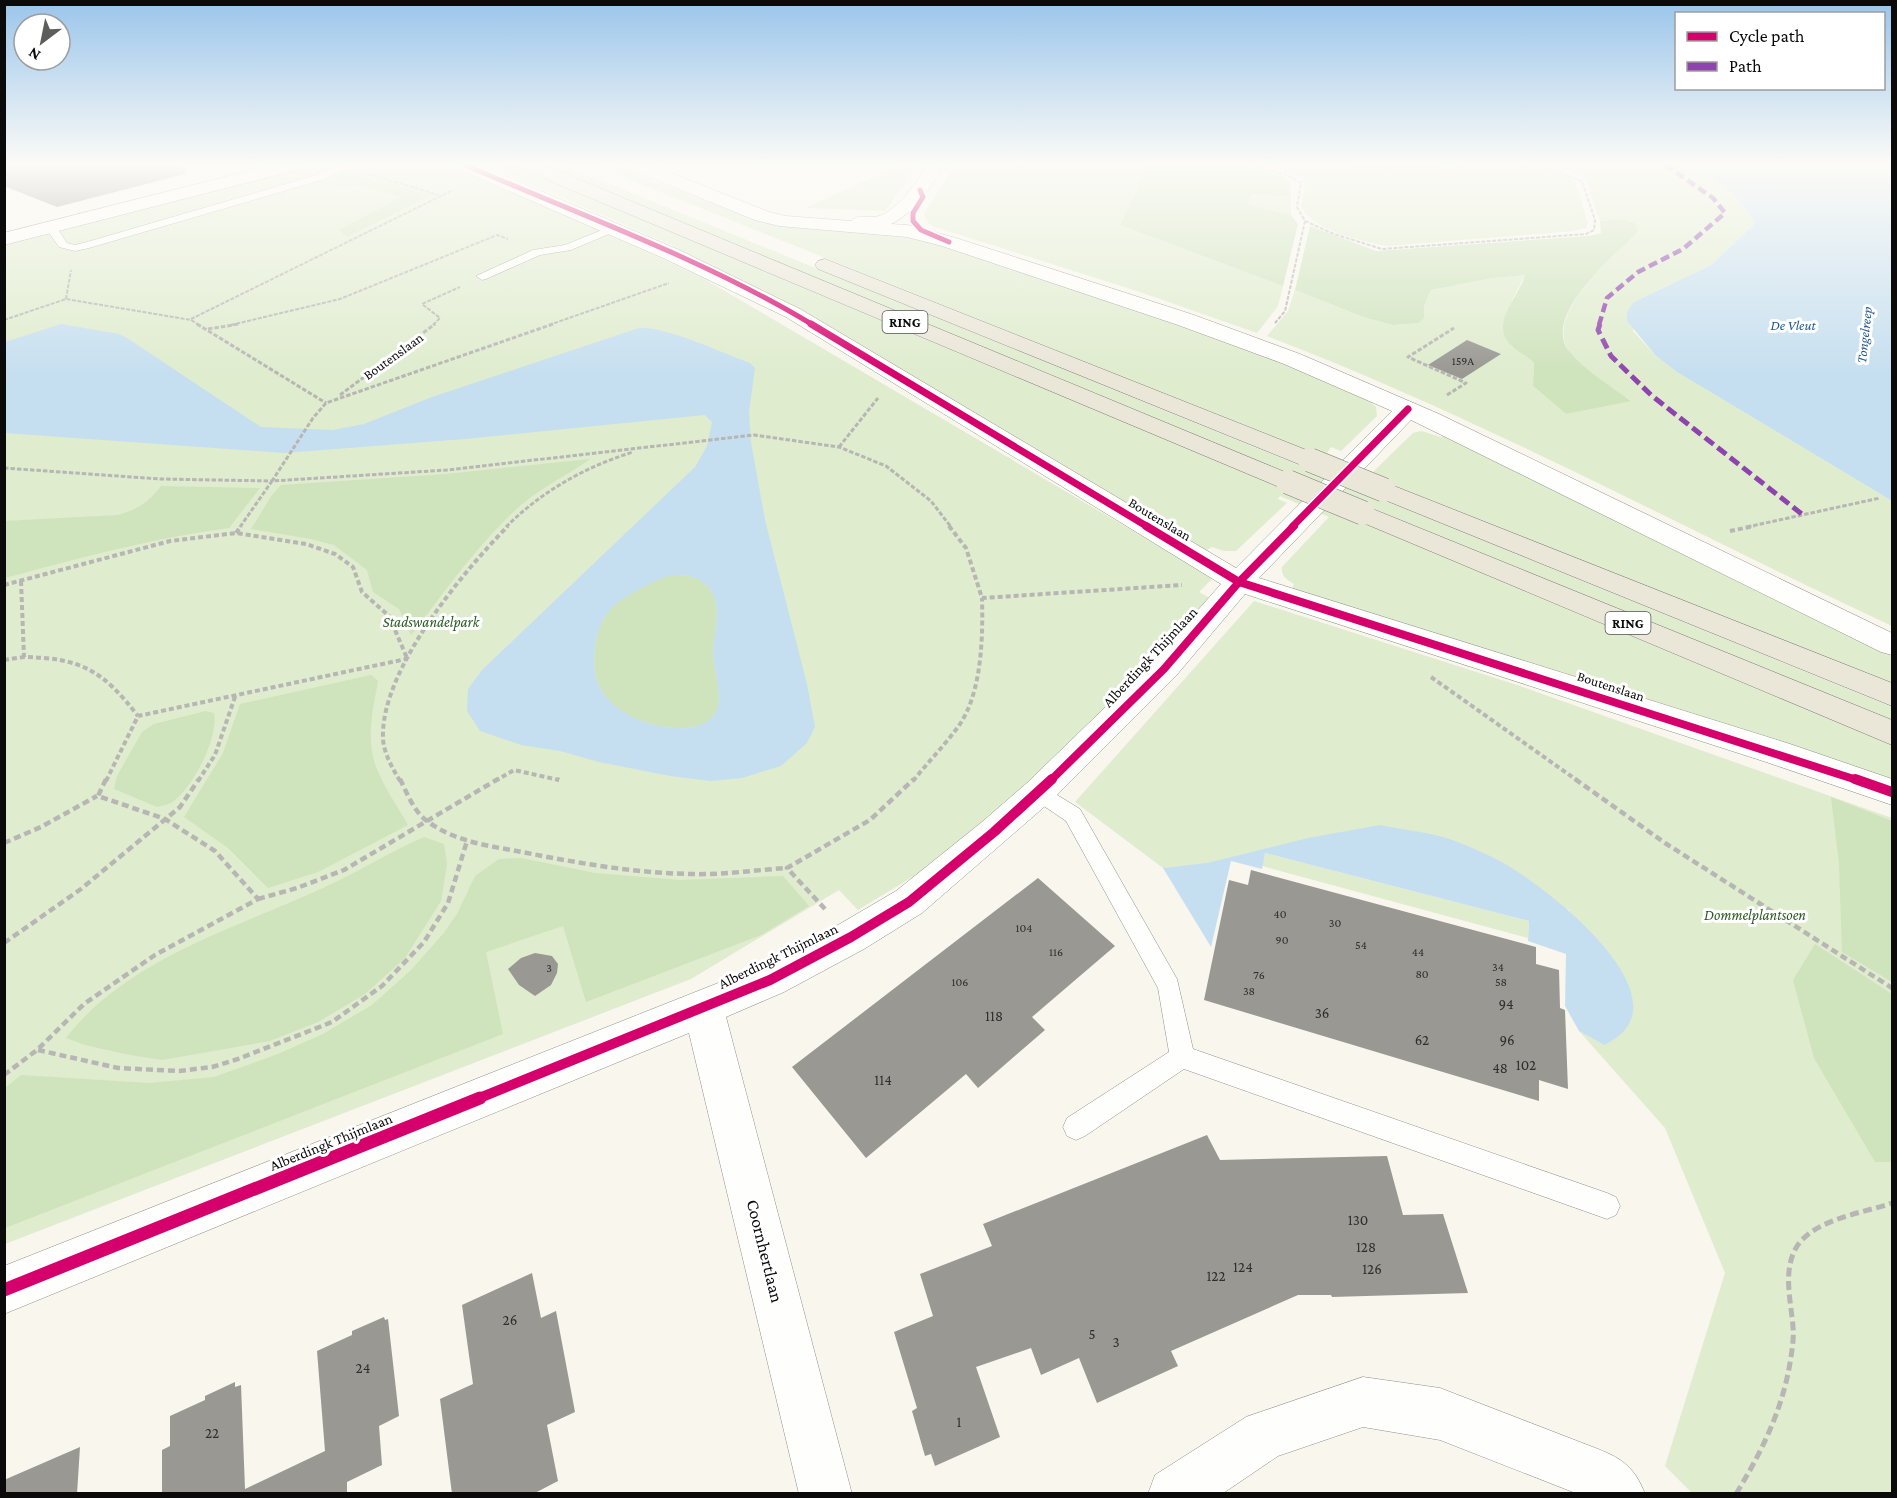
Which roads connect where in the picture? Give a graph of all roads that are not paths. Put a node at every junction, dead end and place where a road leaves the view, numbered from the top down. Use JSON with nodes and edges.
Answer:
{"nodes":[{"id":1,"x":28,"y":233,"type":"edge"},
{"id":2,"x":55,"y":233,"type":"edge"},
{"id":3,"x":133,"y":233,"type":"edge"},
{"id":4,"x":603,"y":233,"type":"edge"},
{"id":5,"x":621,"y":233,"type":"edge"},
{"id":6,"x":691,"y":233,"type":"edge"},
{"id":7,"x":914,"y":233,"type":"edge"},
{"id":8,"x":4,"y":239,"type":"edge"},
{"id":9,"x":805,"y":256,"type":"dead end"},
{"id":10,"x":482,"y":276,"type":"road end"},
{"id":11,"x":1413,"y":411,"type":"junction"},
{"id":12,"x":1239,"y":582,"type":"junction"},
{"id":13,"x":1893,"y":645,"type":"edge"},
{"id":14,"x":1893,"y":695,"type":"edge"},
{"id":15,"x":1893,"y":733,"type":"edge"},
{"id":16,"x":1039,"y":792,"type":"junction"},
{"id":17,"x":1893,"y":792,"type":"edge"},
{"id":18,"x":703,"y":1008,"type":"junction"},
{"id":19,"x":1182,"y":1057,"type":"junction"},
{"id":20,"x":1076,"y":1127,"type":"dead end"},
{"id":21,"x":1607,"y":1206,"type":"dead end"},
{"id":22,"x":4,"y":1290,"type":"edge"},
{"id":23,"x":826,"y":1494,"type":"edge"},
{"id":24,"x":1174,"y":1494,"type":"edge"},
{"id":25,"x":1619,"y":1494,"type":"edge"}],
"edges":[{"from":1,"to":8,"type":"street"},
{"from":2,"to":3,"type":"lane"},
{"from":4,"to":10,"type":"lane"},
{"from":5,"to":12,"type":"street","name":"Boutenslaan"},
{"from":6,"to":15,"type":"main road","number":"RING","bridge":true},
{"from":7,"to":11,"type":"street"},
{"from":9,"to":14,"type":"main road","number":"RING","bridge":true},
{"from":11,"to":12,"type":"street","name":"Alberdingk Thijmlaan"},
{"from":11,"to":13,"type":"street"},
{"from":12,"to":16,"type":"street","name":"Alberdingk Thijmlaan"},
{"from":12,"to":17,"type":"street","name":"Boutenslaan"},
{"from":16,"to":18,"type":"street","name":"Alberdingk Thijmlaan"},
{"from":16,"to":19,"type":"lane"},
{"from":18,"to":22,"type":"street","name":"Alberdingk Thijmlaan"},
{"from":18,"to":23,"type":"street","name":"Coornhertlaan"},
{"from":19,"to":20,"type":"lane"},
{"from":19,"to":21,"type":"lane"},
{"from":24,"to":25,"type":"street"}]}
